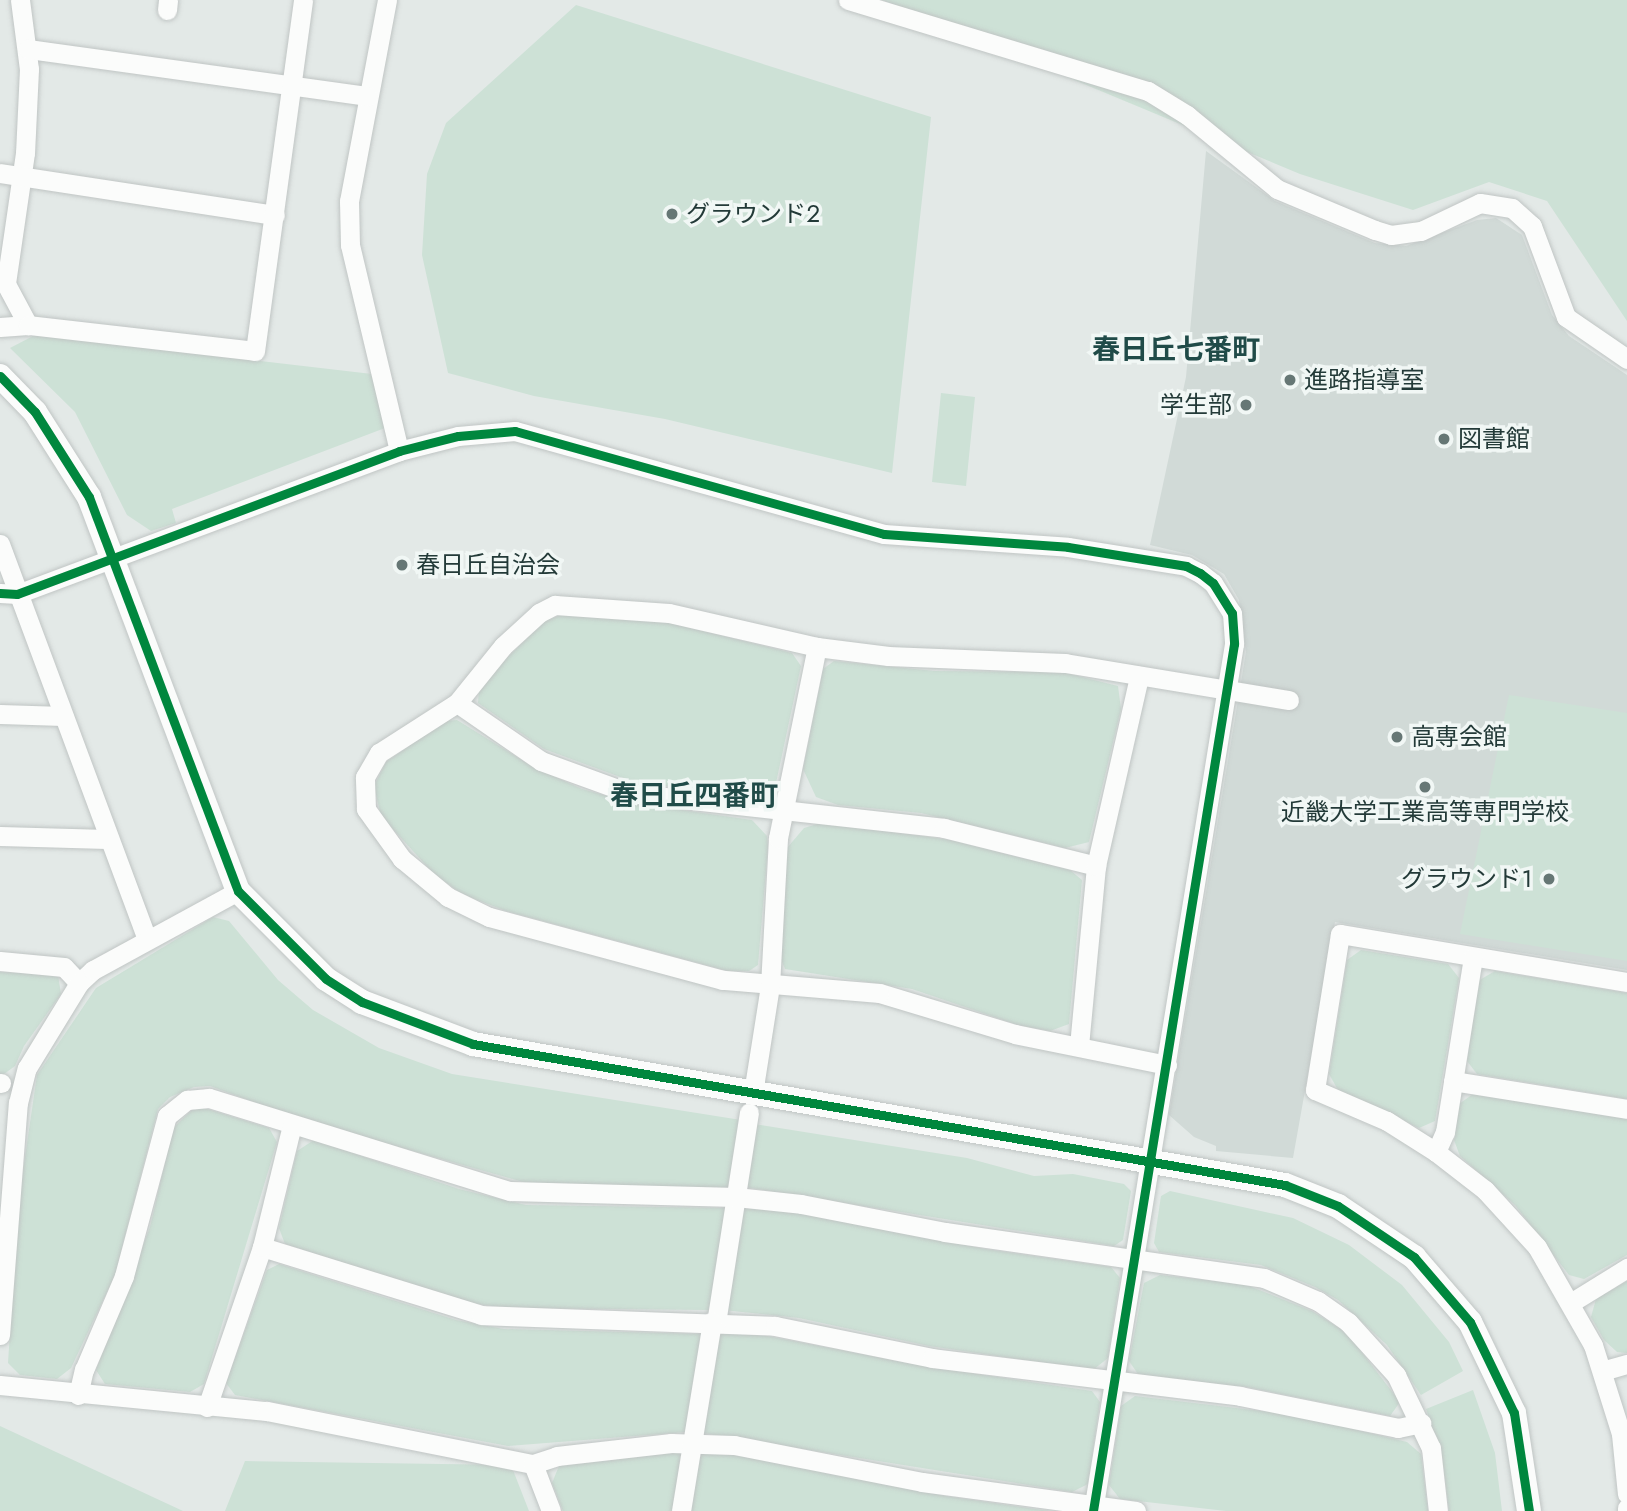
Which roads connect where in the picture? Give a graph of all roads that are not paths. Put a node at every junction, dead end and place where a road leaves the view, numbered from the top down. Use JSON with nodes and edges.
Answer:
{"nodes":[{"id":1,"x":20,"y":0,"type":"edge"},
{"id":2,"x":303,"y":0,"type":"edge"},
{"id":3,"x":387,"y":0,"type":"edge"},
{"id":4,"x":848,"y":0,"type":"edge"},
{"id":5,"x":28,"y":49,"type":"junction"},
{"id":6,"x":290,"y":86,"type":"junction"},
{"id":7,"x":368,"y":96,"type":"junction"},
{"id":8,"x":0,"y":173,"type":"edge"},
{"id":9,"x":21,"y":179,"type":"junction"},
{"id":10,"x":275,"y":215,"type":"junction"},
{"id":11,"x":3,"y":288,"type":"edge"},
{"id":12,"x":29,"y":325,"type":"junction"},
{"id":13,"x":0,"y":327,"type":"edge"},
{"id":14,"x":1627,"y":359,"type":"edge"},
{"id":15,"x":0,"y":376,"type":"edge"},
{"id":16,"x":399,"y":451,"type":"junction"},
{"id":17,"x":0,"y":544,"type":"edge"},
{"id":18,"x":114,"y":558,"type":"junction"},
{"id":19,"x":8,"y":594,"type":"edge"},
{"id":20,"x":817,"y":647,"type":"junction"},
{"id":21,"x":1139,"y":676,"type":"junction"},
{"id":22,"x":1227,"y":689,"type":"junction"},
{"id":23,"x":1289,"y":700,"type":"dead end"},
{"id":24,"x":457,"y":703,"type":"junction"},
{"id":25,"x":0,"y":714,"type":"edge"},
{"id":26,"x":63,"y":716,"type":"junction"},
{"id":27,"x":783,"y":810,"type":"junction"},
{"id":28,"x":0,"y":836,"type":"edge"},
{"id":29,"x":107,"y":839,"type":"junction"},
{"id":30,"x":1096,"y":866,"type":"junction"},
{"id":31,"x":238,"y":891,"type":"junction"},
{"id":32,"x":147,"y":939,"type":"junction"},
{"id":33,"x":1473,"y":957,"type":"junction"},
{"id":34,"x":0,"y":961,"type":"edge"},
{"id":35,"x":1627,"y":982,"type":"edge"},
{"id":36,"x":79,"y":983,"type":"junction"},
{"id":37,"x":770,"y":986,"type":"junction"},
{"id":38,"x":1079,"y":1046,"type":"junction"},
{"id":39,"x":1167,"y":1065,"type":"junction"},
{"id":40,"x":1453,"y":1081,"type":"junction"},
{"id":41,"x":751,"y":1103,"type":"junction"},
{"id":42,"x":1627,"y":1109,"type":"edge"},
{"id":43,"x":292,"y":1125,"type":"junction"},
{"id":44,"x":1436,"y":1152,"type":"junction"},
{"id":45,"x":1152,"y":1162,"type":"junction"},
{"id":46,"x":736,"y":1197,"type":"junction"},
{"id":47,"x":5,"y":1210,"type":"edge"},
{"id":48,"x":262,"y":1247,"type":"junction"},
{"id":49,"x":1135,"y":1260,"type":"junction"},
{"id":50,"x":1627,"y":1268,"type":"edge"},
{"id":51,"x":1572,"y":1302,"type":"junction"},
{"id":52,"x":714,"y":1322,"type":"junction"},
{"id":53,"x":0,"y":1335,"type":"edge"},
{"id":54,"x":1627,"y":1364,"type":"edge"},
{"id":55,"x":1602,"y":1371,"type":"junction"},
{"id":56,"x":1115,"y":1384,"type":"junction"},
{"id":57,"x":0,"y":1385,"type":"edge"},
{"id":58,"x":78,"y":1395,"type":"junction"},
{"id":59,"x":207,"y":1408,"type":"junction"},
{"id":60,"x":1420,"y":1423,"type":"junction"},
{"id":61,"x":693,"y":1442,"type":"junction"},
{"id":62,"x":533,"y":1464,"type":"junction"},
{"id":63,"x":1627,"y":1494,"type":"edge"},
{"id":64,"x":1094,"y":1509,"type":"edge"},
{"id":65,"x":551,"y":1511,"type":"edge"},
{"id":66,"x":681,"y":1511,"type":"edge"},
{"id":67,"x":1136,"y":1511,"type":"edge"},
{"id":68,"x":1438,"y":1511,"type":"edge"},
{"id":69,"x":1529,"y":1511,"type":"edge"}],
"edges":[{"from":1,"to":5,"type":"street"},
{"from":2,"to":6,"type":"street"},
{"from":3,"to":7,"type":"street"},
{"from":4,"to":14,"type":"street"},
{"from":5,"to":6,"type":"street"},
{"from":5,"to":9,"type":"street"},
{"from":6,"to":7,"type":"street"},
{"from":6,"to":10,"type":"street"},
{"from":7,"to":16,"type":"street"},
{"from":8,"to":9,"type":"street"},
{"from":9,"to":10,"type":"street"},
{"from":9,"to":11,"type":"street"},
{"from":10,"to":12,"type":"street"},
{"from":11,"to":12,"type":"street"},
{"from":12,"to":13,"type":"street"},
{"from":15,"to":18,"type":"street"},
{"from":16,"to":18,"type":"street"},
{"from":16,"to":22,"type":"street"},
{"from":17,"to":19,"type":"street"},
{"from":18,"to":19,"type":"street"},
{"from":18,"to":31,"type":"street"},
{"from":19,"to":26,"type":"street"},
{"from":20,"to":21,"type":"street"},
{"from":20,"to":24,"type":"street"},
{"from":20,"to":27,"type":"street"},
{"from":21,"to":22,"type":"street"},
{"from":21,"to":30,"type":"street"},
{"from":22,"to":23,"type":"street"},
{"from":22,"to":39,"type":"street"},
{"from":24,"to":27,"type":"street"},
{"from":24,"to":37,"type":"street"},
{"from":25,"to":26,"type":"street"},
{"from":26,"to":29,"type":"street"},
{"from":27,"to":30,"type":"street"},
{"from":27,"to":37,"type":"street"},
{"from":28,"to":29,"type":"street"},
{"from":29,"to":32,"type":"street"},
{"from":30,"to":38,"type":"street"},
{"from":31,"to":32,"type":"street"},
{"from":31,"to":41,"type":"street"},
{"from":32,"to":36,"type":"street"},
{"from":33,"to":35,"type":"street"},
{"from":33,"to":40,"type":"street"},
{"from":33,"to":44,"type":"street"},
{"from":34,"to":36,"type":"street"},
{"from":36,"to":47,"type":"street"},
{"from":37,"to":38,"type":"street"},
{"from":37,"to":41,"type":"street"},
{"from":38,"to":39,"type":"street"},
{"from":39,"to":45,"type":"street"},
{"from":40,"to":42,"type":"street"},
{"from":40,"to":44,"type":"street"},
{"from":41,"to":45,"type":"street"},
{"from":41,"to":46,"type":"street"},
{"from":43,"to":46,"type":"street"},
{"from":43,"to":48,"type":"street"},
{"from":43,"to":58,"type":"street"},
{"from":44,"to":51,"type":"street"},
{"from":45,"to":49,"type":"street"},
{"from":45,"to":69,"type":"street"},
{"from":46,"to":49,"type":"street"},
{"from":46,"to":52,"type":"street"},
{"from":47,"to":53,"type":"street"},
{"from":48,"to":52,"type":"street"},
{"from":48,"to":59,"type":"street"},
{"from":49,"to":56,"type":"street"},
{"from":49,"to":60,"type":"street"},
{"from":50,"to":51,"type":"street"},
{"from":51,"to":55,"type":"street"},
{"from":52,"to":56,"type":"street"},
{"from":52,"to":61,"type":"street"},
{"from":54,"to":55,"type":"street"},
{"from":55,"to":63,"type":"street"},
{"from":56,"to":60,"type":"street"},
{"from":56,"to":64,"type":"street"},
{"from":57,"to":58,"type":"street"},
{"from":58,"to":59,"type":"street"},
{"from":59,"to":62,"type":"street"},
{"from":60,"to":68,"type":"street"},
{"from":61,"to":62,"type":"street"},
{"from":61,"to":64,"type":"street"},
{"from":61,"to":66,"type":"street"},
{"from":62,"to":65,"type":"street"},
{"from":64,"to":67,"type":"street"}]}
